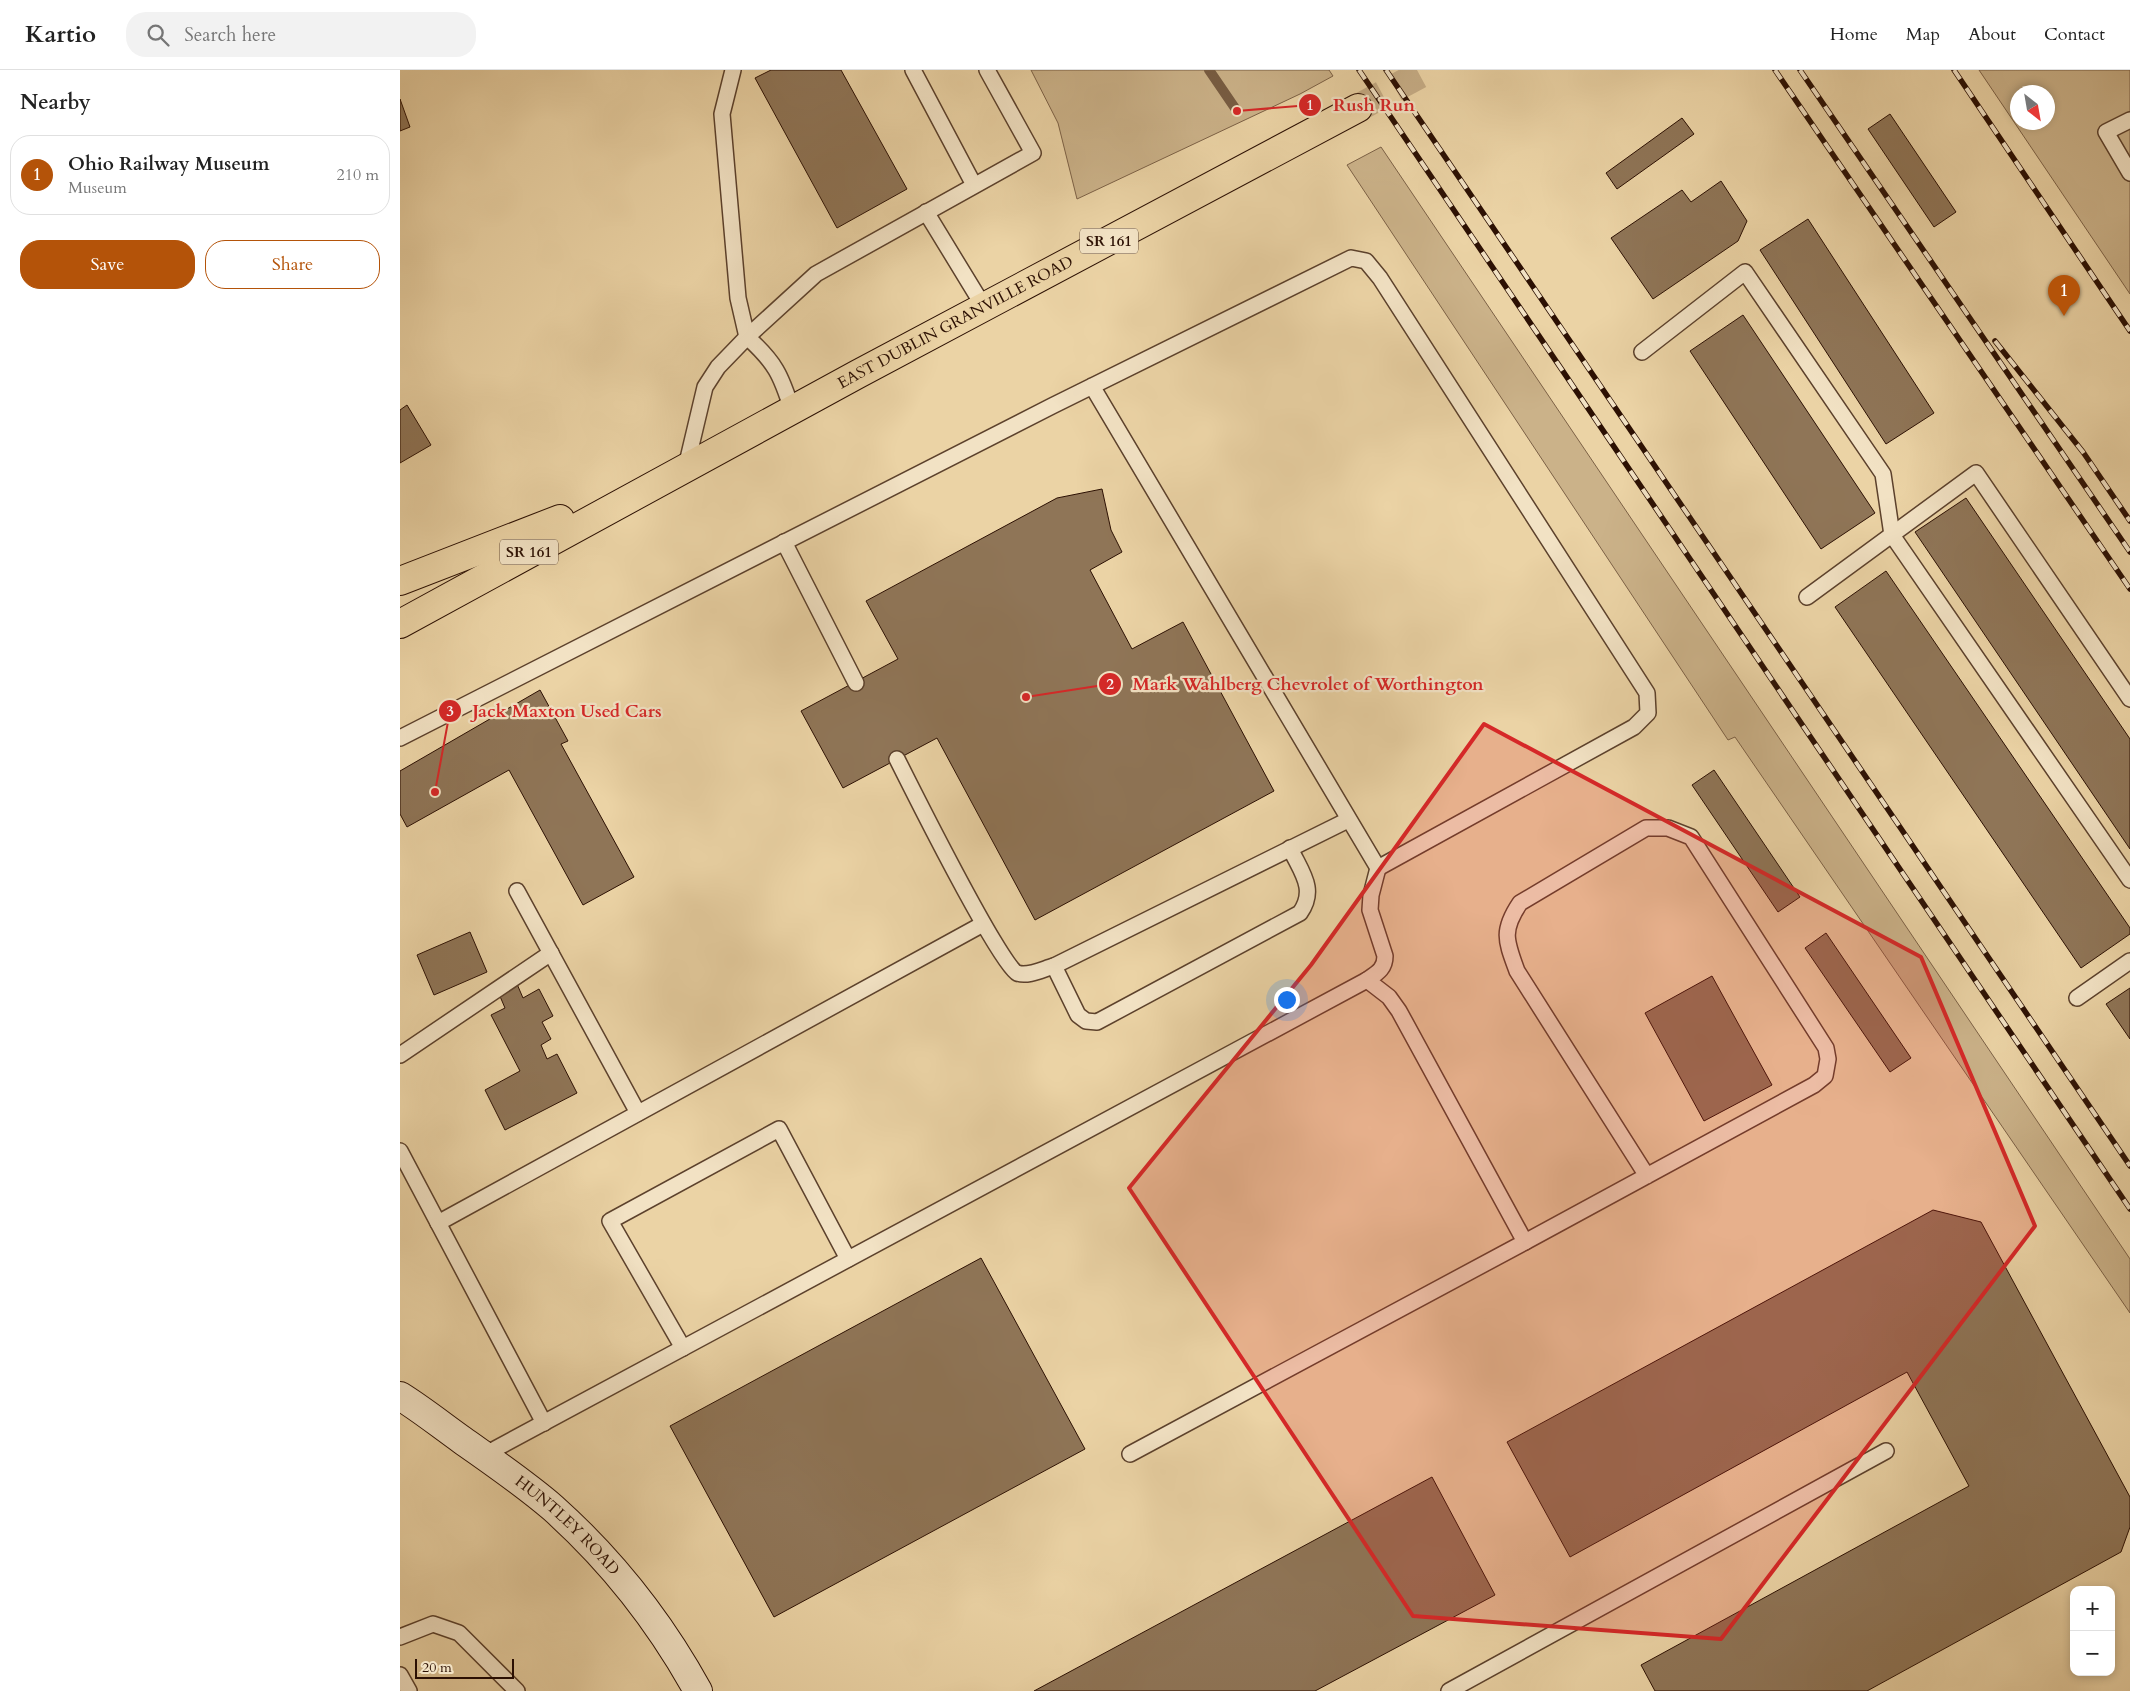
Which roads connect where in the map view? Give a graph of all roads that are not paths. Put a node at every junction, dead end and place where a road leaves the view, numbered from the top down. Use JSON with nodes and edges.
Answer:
{"nodes":[{"id":1,"x":733,"y":70,"type":"edge"},
{"id":2,"x":912,"y":70,"type":"edge"},
{"id":3,"x":987,"y":70,"type":"edge"},
{"id":4,"x":1358,"y":108,"type":"tunnel mouth"},
{"id":5,"x":2130,"y":120,"type":"edge"},
{"id":6,"x":2130,"y":173,"type":"edge"},
{"id":7,"x":974,"y":185,"type":"junction"},
{"id":8,"x":926,"y":212,"type":"junction"},
{"id":9,"x":984,"y":307,"type":"junction"},
{"id":10,"x":747,"y":337,"type":"junction"},
{"id":11,"x":1642,"y":352,"type":"dead end"},
{"id":12,"x":1092,"y":386,"type":"junction"},
{"id":13,"x":792,"y":410,"type":"junction"},
{"id":14,"x":686,"y":467,"type":"junction"},
{"id":15,"x":659,"y":481,"type":"junction"},
{"id":16,"x":1892,"y":535,"type":"junction"},
{"id":17,"x":784,"y":542,"type":"junction"},
{"id":18,"x":400,"y":581,"type":"edge"},
{"id":19,"x":1807,"y":598,"type":"dead end"},
{"id":20,"x":400,"y":624,"type":"edge"},
{"id":21,"x":856,"y":683,"type":"dead end"},
{"id":22,"x":2130,"y":699,"type":"edge"},
{"id":23,"x":400,"y":738,"type":"edge"},
{"id":24,"x":897,"y":759,"type":"dead end"},
{"id":25,"x":1348,"y":820,"type":"junction"},
{"id":26,"x":1290,"y":848,"type":"junction"},
{"id":27,"x":1378,"y":868,"type":"junction"},
{"id":28,"x":2130,"y":880,"type":"edge"},
{"id":29,"x":517,"y":891,"type":"dead end"},
{"id":30,"x":983,"y":924,"type":"junction"},
{"id":31,"x":552,"y":953,"type":"junction"},
{"id":32,"x":2130,"y":961,"type":"edge"},
{"id":33,"x":1054,"y":966,"type":"junction"},
{"id":34,"x":1367,"y":980,"type":"junction"},
{"id":35,"x":2077,"y":998,"type":"dead end"},
{"id":36,"x":400,"y":1054,"type":"edge"},
{"id":37,"x":638,"y":1112,"type":"junction"},
{"id":38,"x":400,"y":1151,"type":"edge"},
{"id":39,"x":1648,"y":1176,"type":"junction"},
{"id":40,"x":438,"y":1223,"type":"junction"},
{"id":41,"x":1525,"y":1242,"type":"junction"},
{"id":42,"x":848,"y":1260,"type":"junction"},
{"id":43,"x":683,"y":1348,"type":"junction"},
{"id":44,"x":400,"y":1396,"type":"edge"},
{"id":45,"x":544,"y":1423,"type":"junction"},
{"id":46,"x":1886,"y":1451,"type":"dead end"},
{"id":47,"x":1130,"y":1454,"type":"dead end"},
{"id":48,"x":484,"y":1455,"type":"junction"},
{"id":49,"x":400,"y":1637,"type":"edge"},
{"id":50,"x":400,"y":1675,"type":"edge"},
{"id":51,"x":409,"y":1691,"type":"edge"},
{"id":52,"x":517,"y":1691,"type":"edge"},
{"id":53,"x":698,"y":1691,"type":"edge"},
{"id":54,"x":1449,"y":1691,"type":"edge"}],
"edges":[{"from":1,"to":10,"type":"lane"},
{"from":2,"to":7,"type":"lane"},
{"from":3,"to":7,"type":"lane"},
{"from":4,"to":9,"type":"main road","name":"EAST DUBLIN GRANVILLE ROAD","number":"SR 161"},
{"from":5,"to":6,"type":"lane"},
{"from":7,"to":8,"type":"lane"},
{"from":8,"to":9,"type":"lane"},
{"from":8,"to":10,"type":"lane"},
{"from":9,"to":13,"type":"main road","name":"EAST DUBLIN GRANVILLE ROAD","number":"SR 161"},
{"from":10,"to":13,"type":"lane"},
{"from":10,"to":14,"type":"lane"},
{"from":11,"to":16,"type":"lane"},
{"from":12,"to":17,"type":"lane"},
{"from":12,"to":25,"type":"lane"},
{"from":12,"to":27,"type":"lane"},
{"from":13,"to":14,"type":"main road","name":"EAST DUBLIN GRANVILLE ROAD","number":"SR 161"},
{"from":14,"to":15,"type":"main road","name":"EAST DUBLIN GRANVILLE ROAD","number":"SR 161"},
{"from":15,"to":18,"type":"main road","name":"EAST DUBLIN GRANVILLE ROAD","number":"SR 161"},
{"from":15,"to":20,"type":"main road","name":"EAST DUBLIN GRANVILLE ROAD","number":"SR 161"},
{"from":16,"to":19,"type":"lane"},
{"from":16,"to":22,"type":"lane"},
{"from":16,"to":28,"type":"lane"},
{"from":17,"to":21,"type":"lane"},
{"from":17,"to":23,"type":"lane"},
{"from":24,"to":30,"type":"lane"},
{"from":25,"to":26,"type":"lane"},
{"from":25,"to":27,"type":"lane"},
{"from":26,"to":33,"type":"lane"},
{"from":26,"to":33,"type":"lane"},
{"from":27,"to":34,"type":"lane"},
{"from":29,"to":31,"type":"lane"},
{"from":30,"to":33,"type":"lane"},
{"from":30,"to":37,"type":"lane"},
{"from":31,"to":36,"type":"lane"},
{"from":31,"to":37,"type":"lane"},
{"from":32,"to":35,"type":"lane"},
{"from":34,"to":41,"type":"lane"},
{"from":34,"to":42,"type":"lane"},
{"from":37,"to":40,"type":"lane"},
{"from":38,"to":40,"type":"lane"},
{"from":39,"to":39,"type":"lane"},
{"from":39,"to":41,"type":"lane"},
{"from":40,"to":45,"type":"lane"},
{"from":41,"to":47,"type":"lane"},
{"from":42,"to":43,"type":"lane"},
{"from":42,"to":43,"type":"lane"},
{"from":43,"to":45,"type":"lane"},
{"from":44,"to":48,"type":"main road","name":"HUNTLEY ROAD"},
{"from":45,"to":48,"type":"lane"},
{"from":46,"to":54,"type":"lane"},
{"from":48,"to":53,"type":"main road","name":"HUNTLEY ROAD"},
{"from":49,"to":52,"type":"lane"},
{"from":50,"to":51,"type":"lane"}]}
